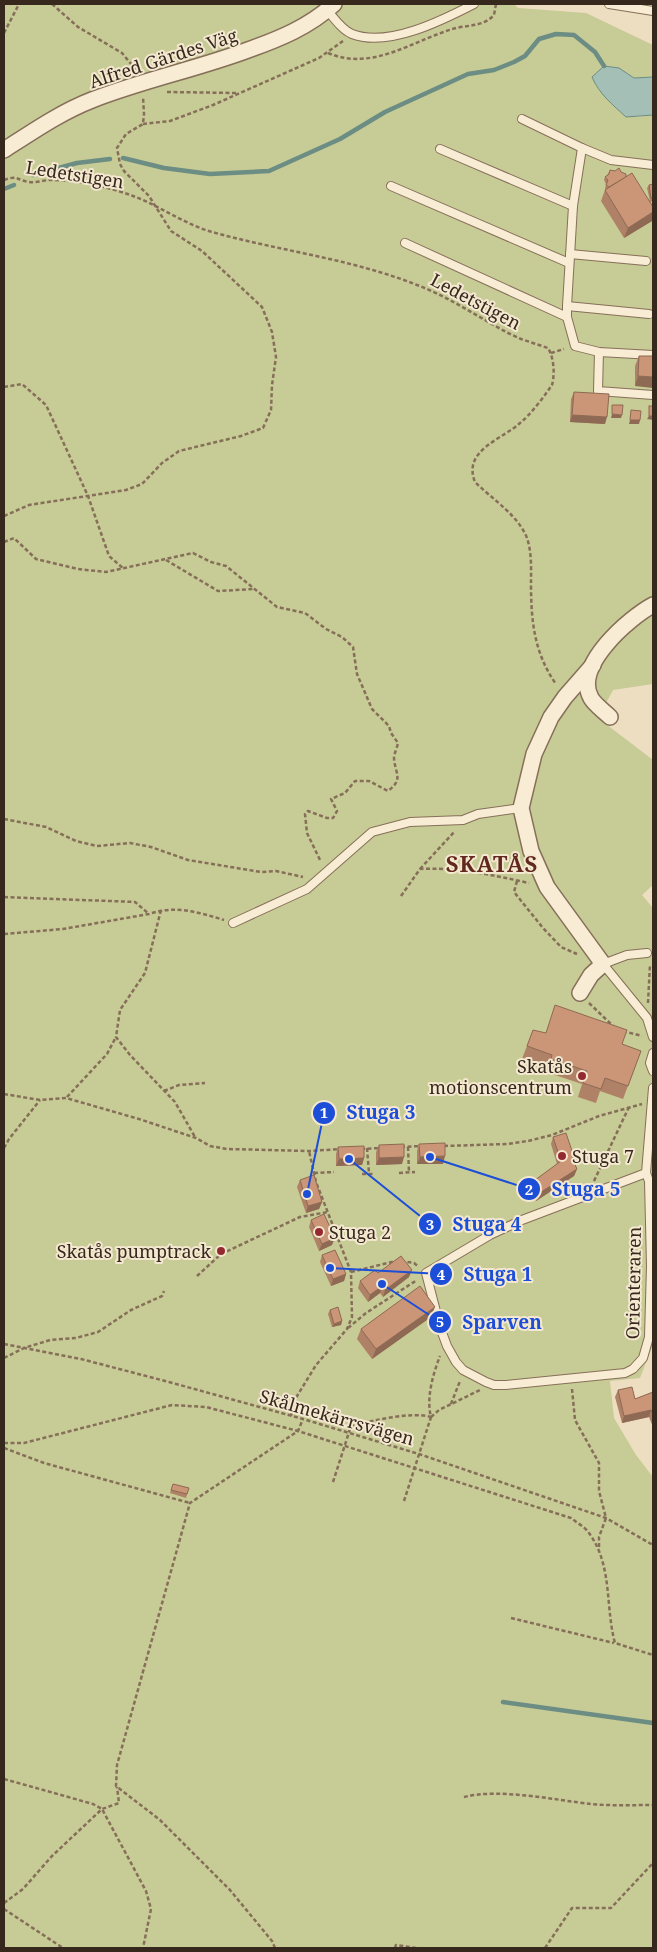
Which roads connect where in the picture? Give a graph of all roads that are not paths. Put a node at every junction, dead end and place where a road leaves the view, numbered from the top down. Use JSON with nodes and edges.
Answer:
{"nodes":[{"id":1,"x":474,"y":4,"type":"edge"},
{"id":2,"x":609,"y":4,"type":"edge"},
{"id":3,"x":330,"y":7,"type":"edge"},
{"id":4,"x":653,"y":12,"type":"edge"},
{"id":5,"x":522,"y":119,"type":"dead end"},
{"id":6,"x":582,"y":148,"type":"junction"},
{"id":7,"x":440,"y":149,"type":"dead end"},
{"id":8,"x":4,"y":150,"type":"edge"},
{"id":9,"x":653,"y":165,"type":"edge"},
{"id":10,"x":391,"y":186,"type":"dead end"},
{"id":11,"x":573,"y":206,"type":"junction"},
{"id":12,"x":405,"y":243,"type":"dead end"},
{"id":13,"x":570,"y":254,"type":"junction"},
{"id":14,"x":646,"y":261,"type":"dead end"},
{"id":15,"x":569,"y":263,"type":"junction"},
{"id":16,"x":567,"y":306,"type":"junction"},
{"id":17,"x":649,"y":314,"type":"dead end"},
{"id":18,"x":567,"y":317,"type":"junction"},
{"id":19,"x":599,"y":352,"type":"junction"},
{"id":20,"x":653,"y":355,"type":"edge"},
{"id":21,"x":653,"y":395,"type":"edge"},
{"id":22,"x":653,"y":605,"type":"edge"},
{"id":23,"x":593,"y":665,"type":"junction"},
{"id":24,"x":610,"y":717,"type":"dead end"},
{"id":25,"x":521,"y":808,"type":"junction"},
{"id":26,"x":233,"y":924,"type":"road end"},
{"id":27,"x":647,"y":953,"type":"dead end"},
{"id":28,"x":600,"y":960,"type":"junction"},
{"id":29,"x":580,"y":993,"type":"dead end"},
{"id":30,"x":649,"y":1037,"type":"edge"},
{"id":31,"x":653,"y":1053,"type":"edge"},
{"id":32,"x":653,"y":1071,"type":"edge"},
{"id":33,"x":653,"y":1088,"type":"edge"},
{"id":34,"x":646,"y":1173,"type":"junction"}],
"edges":[{"from":1,"to":3,"type":"lane"},
{"from":2,"to":4,"type":"lane"},
{"from":3,"to":8,"type":"street","name":"Alfred Gärdes Väg"},
{"from":5,"to":6,"type":"lane"},
{"from":6,"to":9,"type":"lane"},
{"from":6,"to":11,"type":"lane"},
{"from":7,"to":11,"type":"lane"},
{"from":10,"to":15,"type":"lane"},
{"from":11,"to":13,"type":"lane"},
{"from":12,"to":18,"type":"lane"},
{"from":13,"to":14,"type":"lane"},
{"from":13,"to":15,"type":"lane"},
{"from":15,"to":16,"type":"lane"},
{"from":16,"to":17,"type":"lane"},
{"from":16,"to":18,"type":"lane"},
{"from":18,"to":19,"type":"lane"},
{"from":19,"to":20,"type":"lane"},
{"from":19,"to":21,"type":"lane"},
{"from":22,"to":23,"type":"street"},
{"from":23,"to":24,"type":"street"},
{"from":23,"to":25,"type":"street"},
{"from":25,"to":26,"type":"lane"},
{"from":25,"to":28,"type":"street"},
{"from":27,"to":28,"type":"lane"},
{"from":28,"to":29,"type":"street"},
{"from":28,"to":30,"type":"lane"},
{"from":31,"to":32,"type":"lane"},
{"from":33,"to":34,"type":"lane","name":"Orienteraren"},
{"from":34,"to":34,"type":"lane","name":"Orienteraren"}]}
